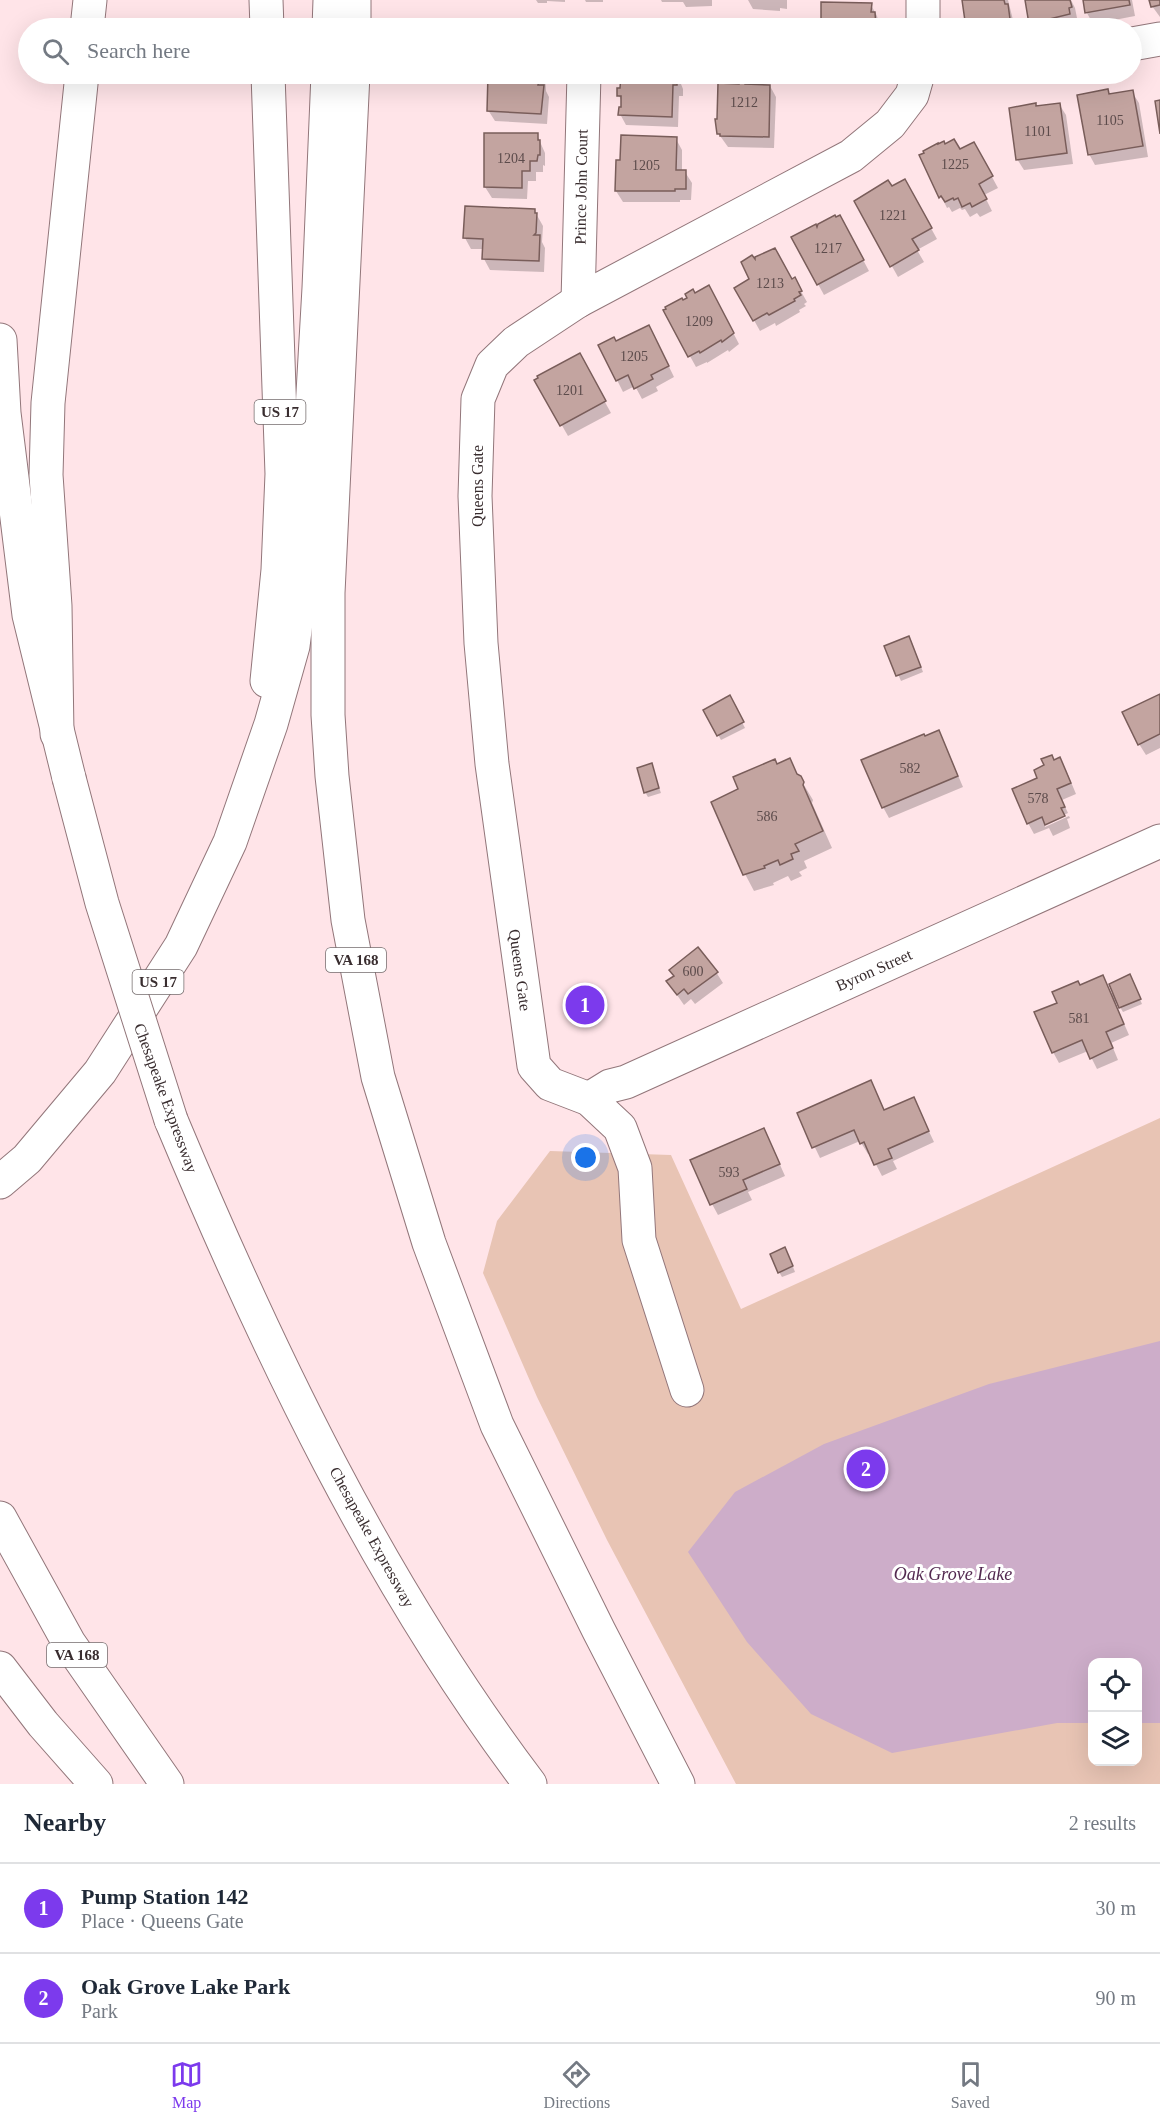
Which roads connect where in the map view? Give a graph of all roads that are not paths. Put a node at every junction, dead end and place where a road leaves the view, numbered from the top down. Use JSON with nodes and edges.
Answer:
{"nodes":[{"id":1,"x":90,"y":0,"type":"edge"},
{"id":2,"x":266,"y":0,"type":"edge"},
{"id":3,"x":330,"y":0,"type":"edge"},
{"id":4,"x":354,"y":0,"type":"edge"},
{"id":5,"x":923,"y":0,"type":"edge"},
{"id":6,"x":88,"y":18,"type":"edge"},
{"id":7,"x":267,"y":18,"type":"edge"},
{"id":8,"x":329,"y":18,"type":"edge"},
{"id":9,"x":354,"y":18,"type":"edge"},
{"id":10,"x":923,"y":18,"type":"edge"},
{"id":11,"x":1160,"y":39,"type":"edge"},
{"id":12,"x":1142,"y":42,"type":"edge"},
{"id":13,"x":81,"y":84,"type":"edge"},
{"id":14,"x":268,"y":84,"type":"edge"},
{"id":15,"x":328,"y":84,"type":"edge"},
{"id":16,"x":353,"y":84,"type":"edge"},
{"id":17,"x":584,"y":84,"type":"edge"},
{"id":18,"x":915,"y":84,"type":"edge"},
{"id":19,"x":578,"y":301,"type":"junction"},
{"id":20,"x":0,"y":340,"type":"edge"},
{"id":21,"x":57,"y":734,"type":"junction"},
{"id":22,"x":263,"y":749,"type":"junction"},
{"id":23,"x":1160,"y":841,"type":"edge"},
{"id":24,"x":589,"y":1099,"type":"junction"},
{"id":25,"x":0,"y":1182,"type":"edge"},
{"id":26,"x":687,"y":1390,"type":"dead end"},
{"id":27,"x":0,"y":1518,"type":"edge"},
{"id":28,"x":0,"y":1668,"type":"edge"},
{"id":29,"x":96,"y":1784,"type":"edge"},
{"id":30,"x":167,"y":1784,"type":"edge"},
{"id":31,"x":530,"y":1784,"type":"edge"},
{"id":32,"x":678,"y":1784,"type":"edge"}],
"edges":[{"from":1,"to":6,"type":"main road"},
{"from":2,"to":7,"type":"main road"},
{"from":3,"to":8,"type":"main road"},
{"from":4,"to":9,"type":"main road"},
{"from":5,"to":10,"type":"main road"},
{"from":11,"to":12,"type":"main road"},
{"from":13,"to":21,"type":"main road"},
{"from":14,"to":22,"type":"main road","number":"US 17"},
{"from":15,"to":22,"type":"main road"},
{"from":16,"to":32,"type":"main road","number":"VA 168"},
{"from":17,"to":19,"type":"main road","name":"Prince John Court"},
{"from":18,"to":19,"type":"main road","name":"Queens Gate"},
{"from":19,"to":24,"type":"main road","name":"Queens Gate"},
{"from":20,"to":21,"type":"main road","name":"Chesapeake Expressway"},
{"from":21,"to":31,"type":"main road","name":"Chesapeake Expressway","bridge":true},
{"from":22,"to":25,"type":"main road","number":"US 17"},
{"from":23,"to":24,"type":"main road","name":"Byron Street"},
{"from":24,"to":26,"type":"main road"},
{"from":27,"to":30,"type":"main road","number":"VA 168"},
{"from":28,"to":29,"type":"main road"}]}
